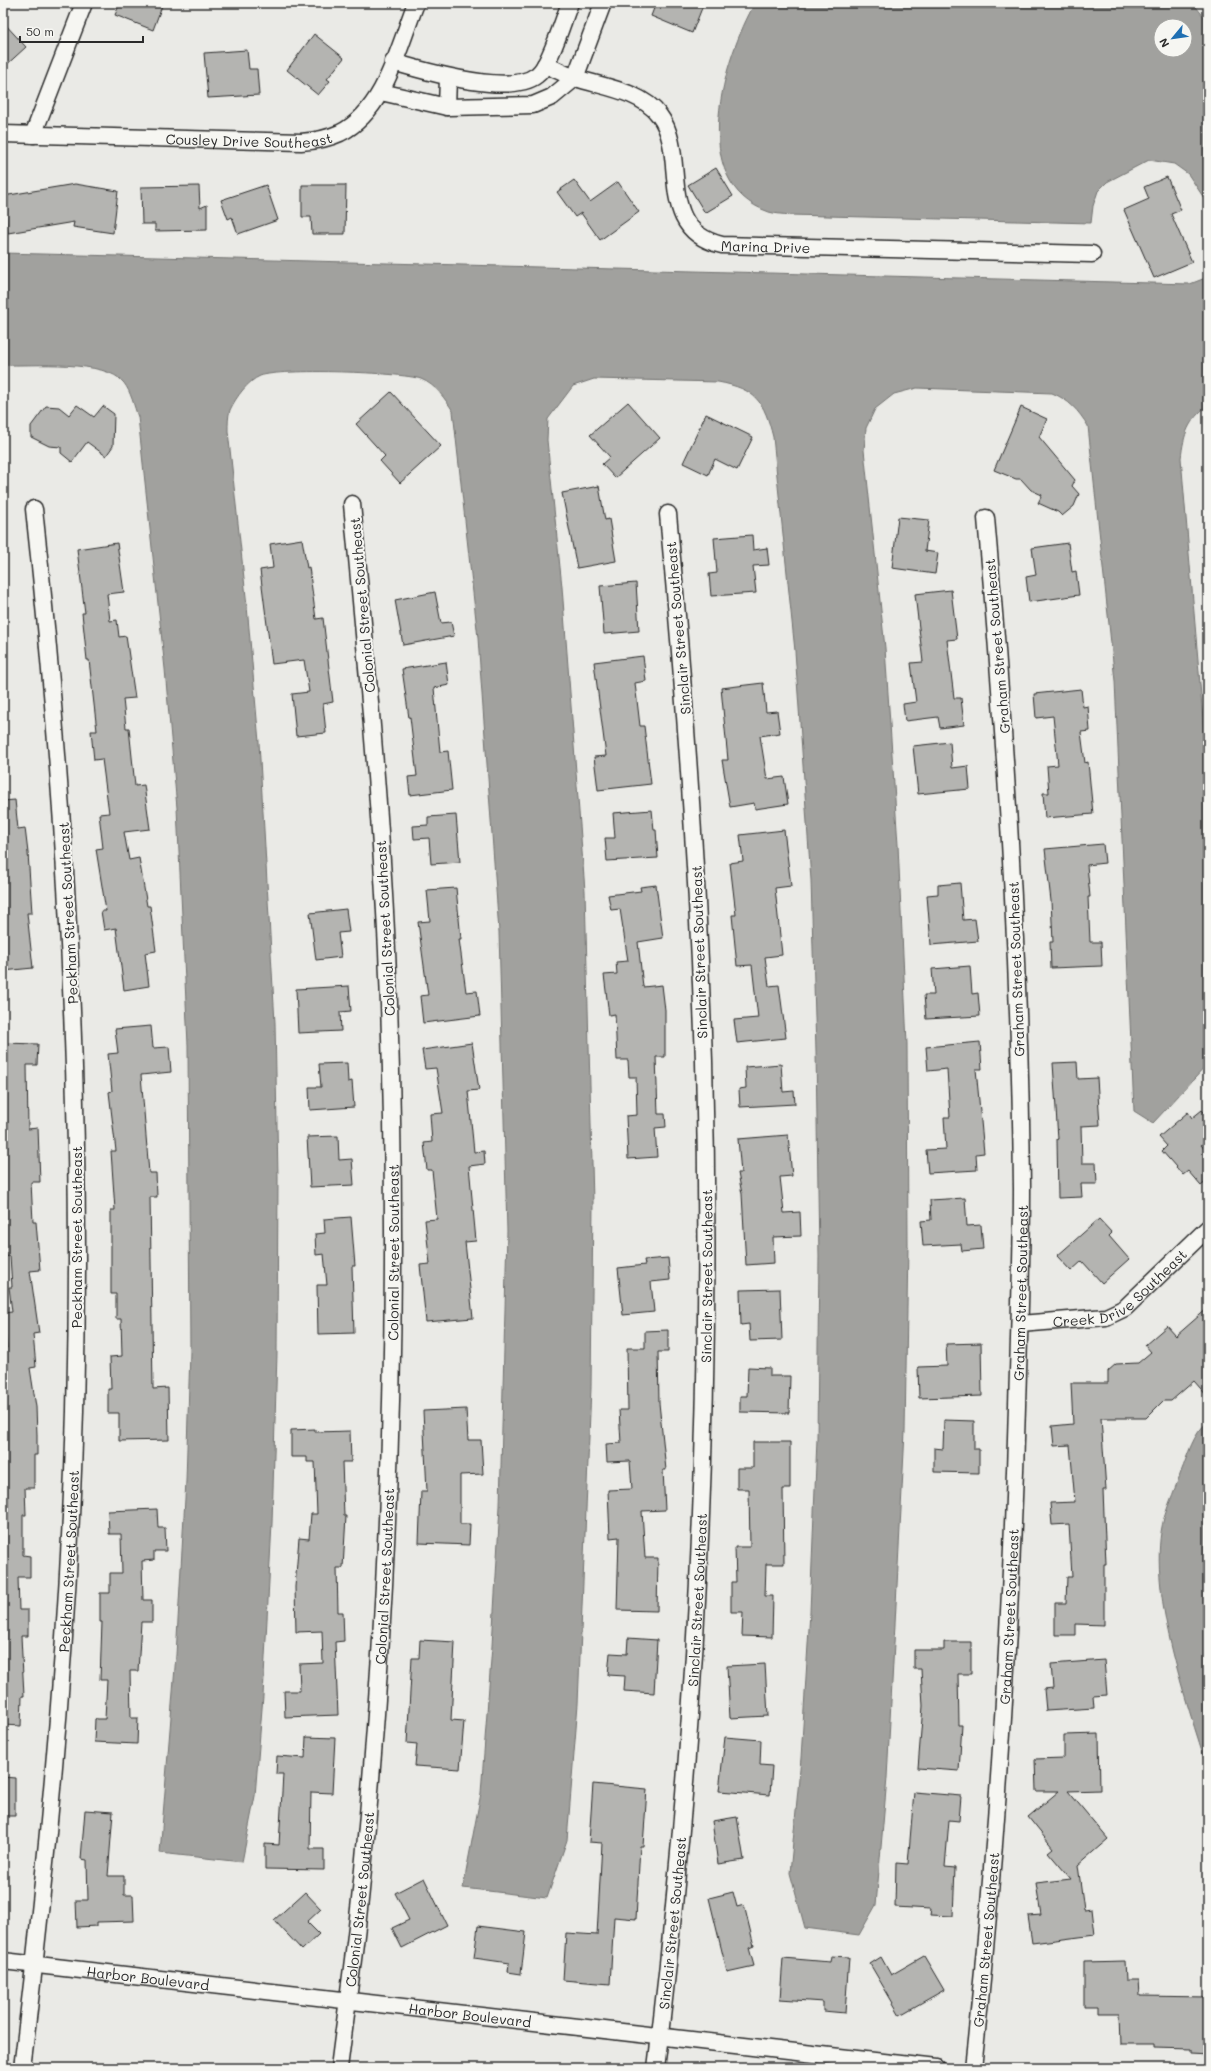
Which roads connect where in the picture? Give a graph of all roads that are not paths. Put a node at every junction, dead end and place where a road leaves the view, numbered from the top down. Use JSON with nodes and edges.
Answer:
{"nodes":[{"id":1,"x":84,"y":3,"type":"edge"},
{"id":2,"x":416,"y":3,"type":"edge"},
{"id":3,"x":570,"y":3,"type":"edge"},
{"id":4,"x":603,"y":3,"type":"edge"},
{"id":5,"x":393,"y":62,"type":"junction"},
{"id":6,"x":545,"y":65,"type":"junction"},
{"id":7,"x":448,"y":78,"type":"junction"},
{"id":8,"x":575,"y":78,"type":"junction"},
{"id":9,"x":382,"y":92,"type":"junction"},
{"id":10,"x":447,"y":107,"type":"junction"},
{"id":11,"x":3,"y":134,"type":"edge"},
{"id":12,"x":33,"y":135,"type":"junction"},
{"id":13,"x":1092,"y":254,"type":"dead end"},
{"id":14,"x":352,"y":504,"type":"dead end"},
{"id":15,"x":34,"y":509,"type":"dead end"},
{"id":16,"x":668,"y":514,"type":"dead end"},
{"id":17,"x":986,"y":518,"type":"dead end"},
{"id":18,"x":1208,"y":1228,"type":"edge"},
{"id":19,"x":1020,"y":1324,"type":"junction"},
{"id":20,"x":3,"y":1961,"type":"edge"},
{"id":21,"x":35,"y":1965,"type":"junction"},
{"id":22,"x":348,"y":2000,"type":"junction"},
{"id":23,"x":660,"y":2036,"type":"junction"},
{"id":24,"x":22,"y":2068,"type":"edge"},
{"id":25,"x":339,"y":2068,"type":"edge"},
{"id":26,"x":656,"y":2068,"type":"edge"},
{"id":27,"x":936,"y":2068,"type":"edge"},
{"id":28,"x":973,"y":2068,"type":"edge"}],
"edges":[{"from":1,"to":12,"type":"street"},
{"from":2,"to":5,"type":"street","name":"Cousley Drive Southeast"},
{"from":3,"to":6,"type":"street"},
{"from":4,"to":8,"type":"street"},
{"from":5,"to":7,"type":"street"},
{"from":5,"to":9,"type":"street","name":"Cousley Drive Southeast"},
{"from":6,"to":7,"type":"street"},
{"from":6,"to":8,"type":"street","name":"Marina Drive"},
{"from":7,"to":10,"type":"street"},
{"from":8,"to":10,"type":"street"},
{"from":8,"to":13,"type":"street","name":"Marina Drive"},
{"from":9,"to":10,"type":"street"},
{"from":9,"to":12,"type":"street","name":"Cousley Drive Southeast"},
{"from":11,"to":12,"type":"street","name":"Cousley Drive Southeast"},
{"from":14,"to":22,"type":"street","name":"Colonial Street Southeast"},
{"from":15,"to":21,"type":"street","name":"Peckham Street Southeast"},
{"from":16,"to":23,"type":"street","name":"Sinclair Street Southeast"},
{"from":17,"to":19,"type":"street","name":"Graham Street Southeast"},
{"from":18,"to":19,"type":"street","name":"Creek Drive Southeast"},
{"from":19,"to":28,"type":"street","name":"Graham Street Southeast"},
{"from":20,"to":21,"type":"street","name":"Harbor Boulevard"},
{"from":21,"to":22,"type":"street","name":"Harbor Boulevard"},
{"from":21,"to":24,"type":"street","name":"Peckham Street Southeast"},
{"from":22,"to":23,"type":"street","name":"Harbor Boulevard"},
{"from":22,"to":25,"type":"street","name":"Colonial Street Southeast"},
{"from":23,"to":26,"type":"street","name":"Sinclair Street Southeast"},
{"from":23,"to":27,"type":"street","name":"Harbor Boulevard"}]}
